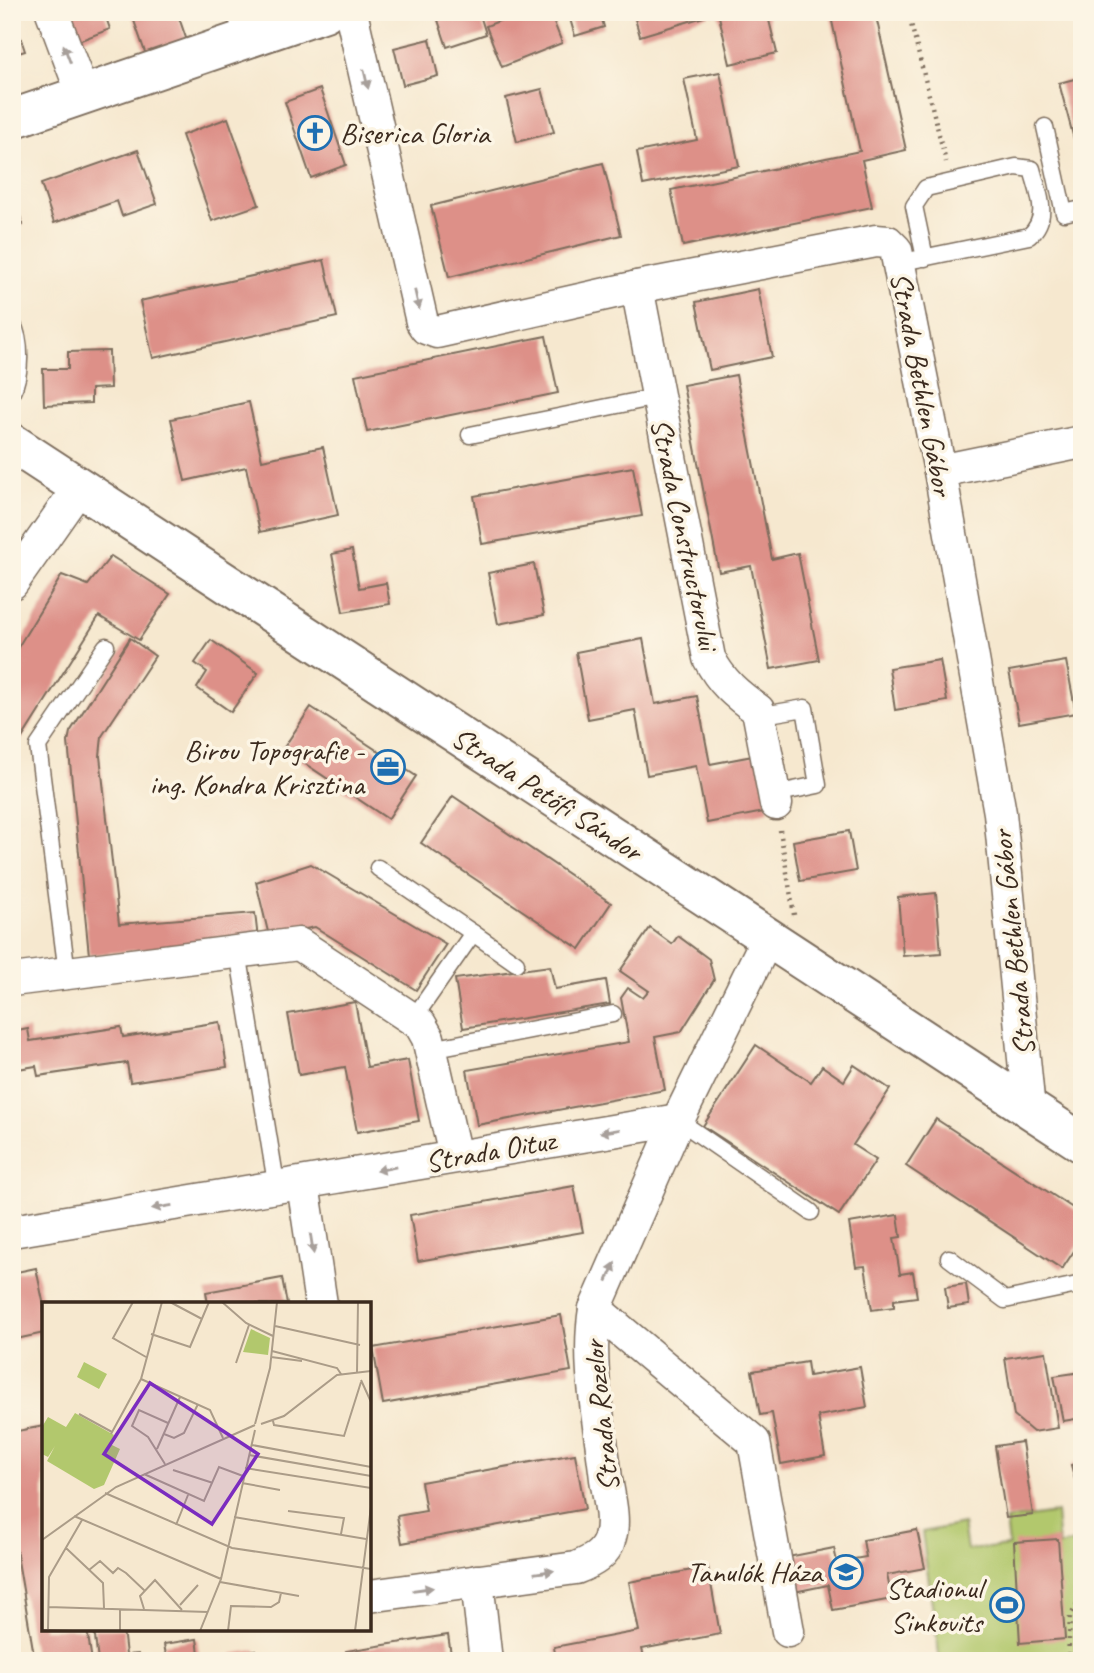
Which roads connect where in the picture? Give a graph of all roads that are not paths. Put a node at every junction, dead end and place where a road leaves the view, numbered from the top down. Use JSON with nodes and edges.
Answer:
{"nodes":[{"id":1,"x":52,"y":12,"type":"edge"},
{"id":2,"x":325,"y":12,"type":"edge"},
{"id":3,"x":351,"y":12,"type":"edge"},
{"id":4,"x":248,"y":25,"type":"edge"},
{"id":5,"x":83,"y":95,"type":"junction"},
{"id":6,"x":12,"y":119,"type":"edge"},
{"id":7,"x":1045,"y":127,"type":"dead end"},
{"id":8,"x":1082,"y":209,"type":"edge"},
{"id":9,"x":911,"y":261,"type":"junction"},
{"id":10,"x":637,"y":287,"type":"junction"},
{"id":11,"x":12,"y":323,"type":"edge"},
{"id":12,"x":12,"y":392,"type":"edge"},
{"id":13,"x":657,"y":397,"type":"junction"},
{"id":14,"x":470,"y":435,"type":"dead end"},
{"id":15,"x":1082,"y":442,"type":"edge"},
{"id":16,"x":12,"y":443,"type":"edge"},
{"id":17,"x":940,"y":471,"type":"junction"},
{"id":18,"x":78,"y":489,"type":"junction"},
{"id":19,"x":12,"y":583,"type":"edge"},
{"id":20,"x":106,"y":646,"type":"dead end"},
{"id":21,"x":758,"y":710,"type":"junction"},
{"id":22,"x":775,"y":799,"type":"joint"},
{"id":23,"x":378,"y":868,"type":"dead end"},
{"id":24,"x":473,"y":933,"type":"junction"},
{"id":25,"x":768,"y":937,"type":"junction"},
{"id":26,"x":238,"y":952,"type":"junction"},
{"id":27,"x":516,"y":963,"type":"dead end"},
{"id":28,"x":67,"y":973,"type":"junction"},
{"id":29,"x":12,"y":980,"type":"edge"},
{"id":30,"x":613,"y":1014,"type":"dead end"},
{"id":31,"x":413,"y":1019,"type":"junction"},
{"id":32,"x":431,"y":1049,"type":"junction"},
{"id":33,"x":1029,"y":1110,"type":"junction"},
{"id":34,"x":678,"y":1120,"type":"junction"},
{"id":35,"x":1082,"y":1143,"type":"edge"},
{"id":36,"x":455,"y":1156,"type":"junction"},
{"id":37,"x":290,"y":1186,"type":"junction"},
{"id":38,"x":811,"y":1212,"type":"dead end"},
{"id":39,"x":12,"y":1231,"type":"edge"},
{"id":40,"x":949,"y":1258,"type":"dead end"},
{"id":41,"x":1082,"y":1284,"type":"edge"},
{"id":42,"x":320,"y":1302,"type":"edge"},
{"id":43,"x":595,"y":1309,"type":"junction"},
{"id":44,"x":477,"y":1581,"type":"junction"},
{"id":45,"x":371,"y":1596,"type":"edge"},
{"id":46,"x":788,"y":1631,"type":"dead end"},
{"id":47,"x":486,"y":1661,"type":"edge"}],
"edges":[{"from":5,"to":1,"type":"street","one_way":true},
{"from":2,"to":4,"type":"main road"},
{"from":3,"to":10,"type":"street","name":"Strada Bethlen Gábor","one_way":true},
{"from":4,"to":5,"type":"main road"},
{"from":5,"to":6,"type":"main road"},
{"from":7,"to":8,"type":"lane"},
{"from":9,"to":9,"type":"lane"},
{"from":9,"to":10,"type":"street","name":"Strada Bethlen Gábor"},
{"from":9,"to":17,"type":"street","name":"Strada Bethlen Gábor"},
{"from":10,"to":13,"type":"street","name":"Strada Constructorului"},
{"from":11,"to":12,"type":"lane"},
{"from":13,"to":14,"type":"lane"},
{"from":13,"to":21,"type":"street","name":"Strada Constructorului"},
{"from":15,"to":17,"type":"street"},
{"from":16,"to":18,"type":"main road","name":"Strada Petőfi Sándor"},
{"from":17,"to":33,"type":"street","name":"Strada Bethlen Gábor"},
{"from":18,"to":19,"type":"street"},
{"from":18,"to":25,"type":"main road","name":"Strada Petőfi Sándor"},
{"from":20,"to":28,"type":"lane"},
{"from":21,"to":22,"type":"street"},
{"from":21,"to":22,"type":"lane"},
{"from":23,"to":24,"type":"lane"},
{"from":24,"to":27,"type":"lane"},
{"from":24,"to":31,"type":"lane"},
{"from":25,"to":33,"type":"main road","name":"Strada Petőfi Sándor"},
{"from":25,"to":34,"type":"street","name":"Strada Rozelor"},
{"from":26,"to":28,"type":"street"},
{"from":26,"to":31,"type":"street"},
{"from":26,"to":37,"type":"lane"},
{"from":28,"to":29,"type":"street"},
{"from":30,"to":32,"type":"lane"},
{"from":31,"to":32,"type":"street"},
{"from":32,"to":36,"type":"street"},
{"from":33,"to":35,"type":"main road","name":"Strada Petőfi Sándor"},
{"from":34,"to":36,"type":"street","name":"Strada Oituz","one_way":true},
{"from":34,"to":38,"type":"lane"},
{"from":43,"to":34,"type":"street","name":"Strada Rozelor","one_way":true},
{"from":36,"to":37,"type":"street","name":"Strada Oituz","one_way":true},
{"from":37,"to":39,"type":"street","name":"Strada Oituz","one_way":true},
{"from":37,"to":42,"type":"street","one_way":true},
{"from":40,"to":41,"type":"lane"},
{"from":44,"to":43,"type":"street","name":"Strada Rozelor","one_way":true},
{"from":43,"to":46,"type":"street"},
{"from":45,"to":44,"type":"street","one_way":true},
{"from":44,"to":47,"type":"street"}]}
